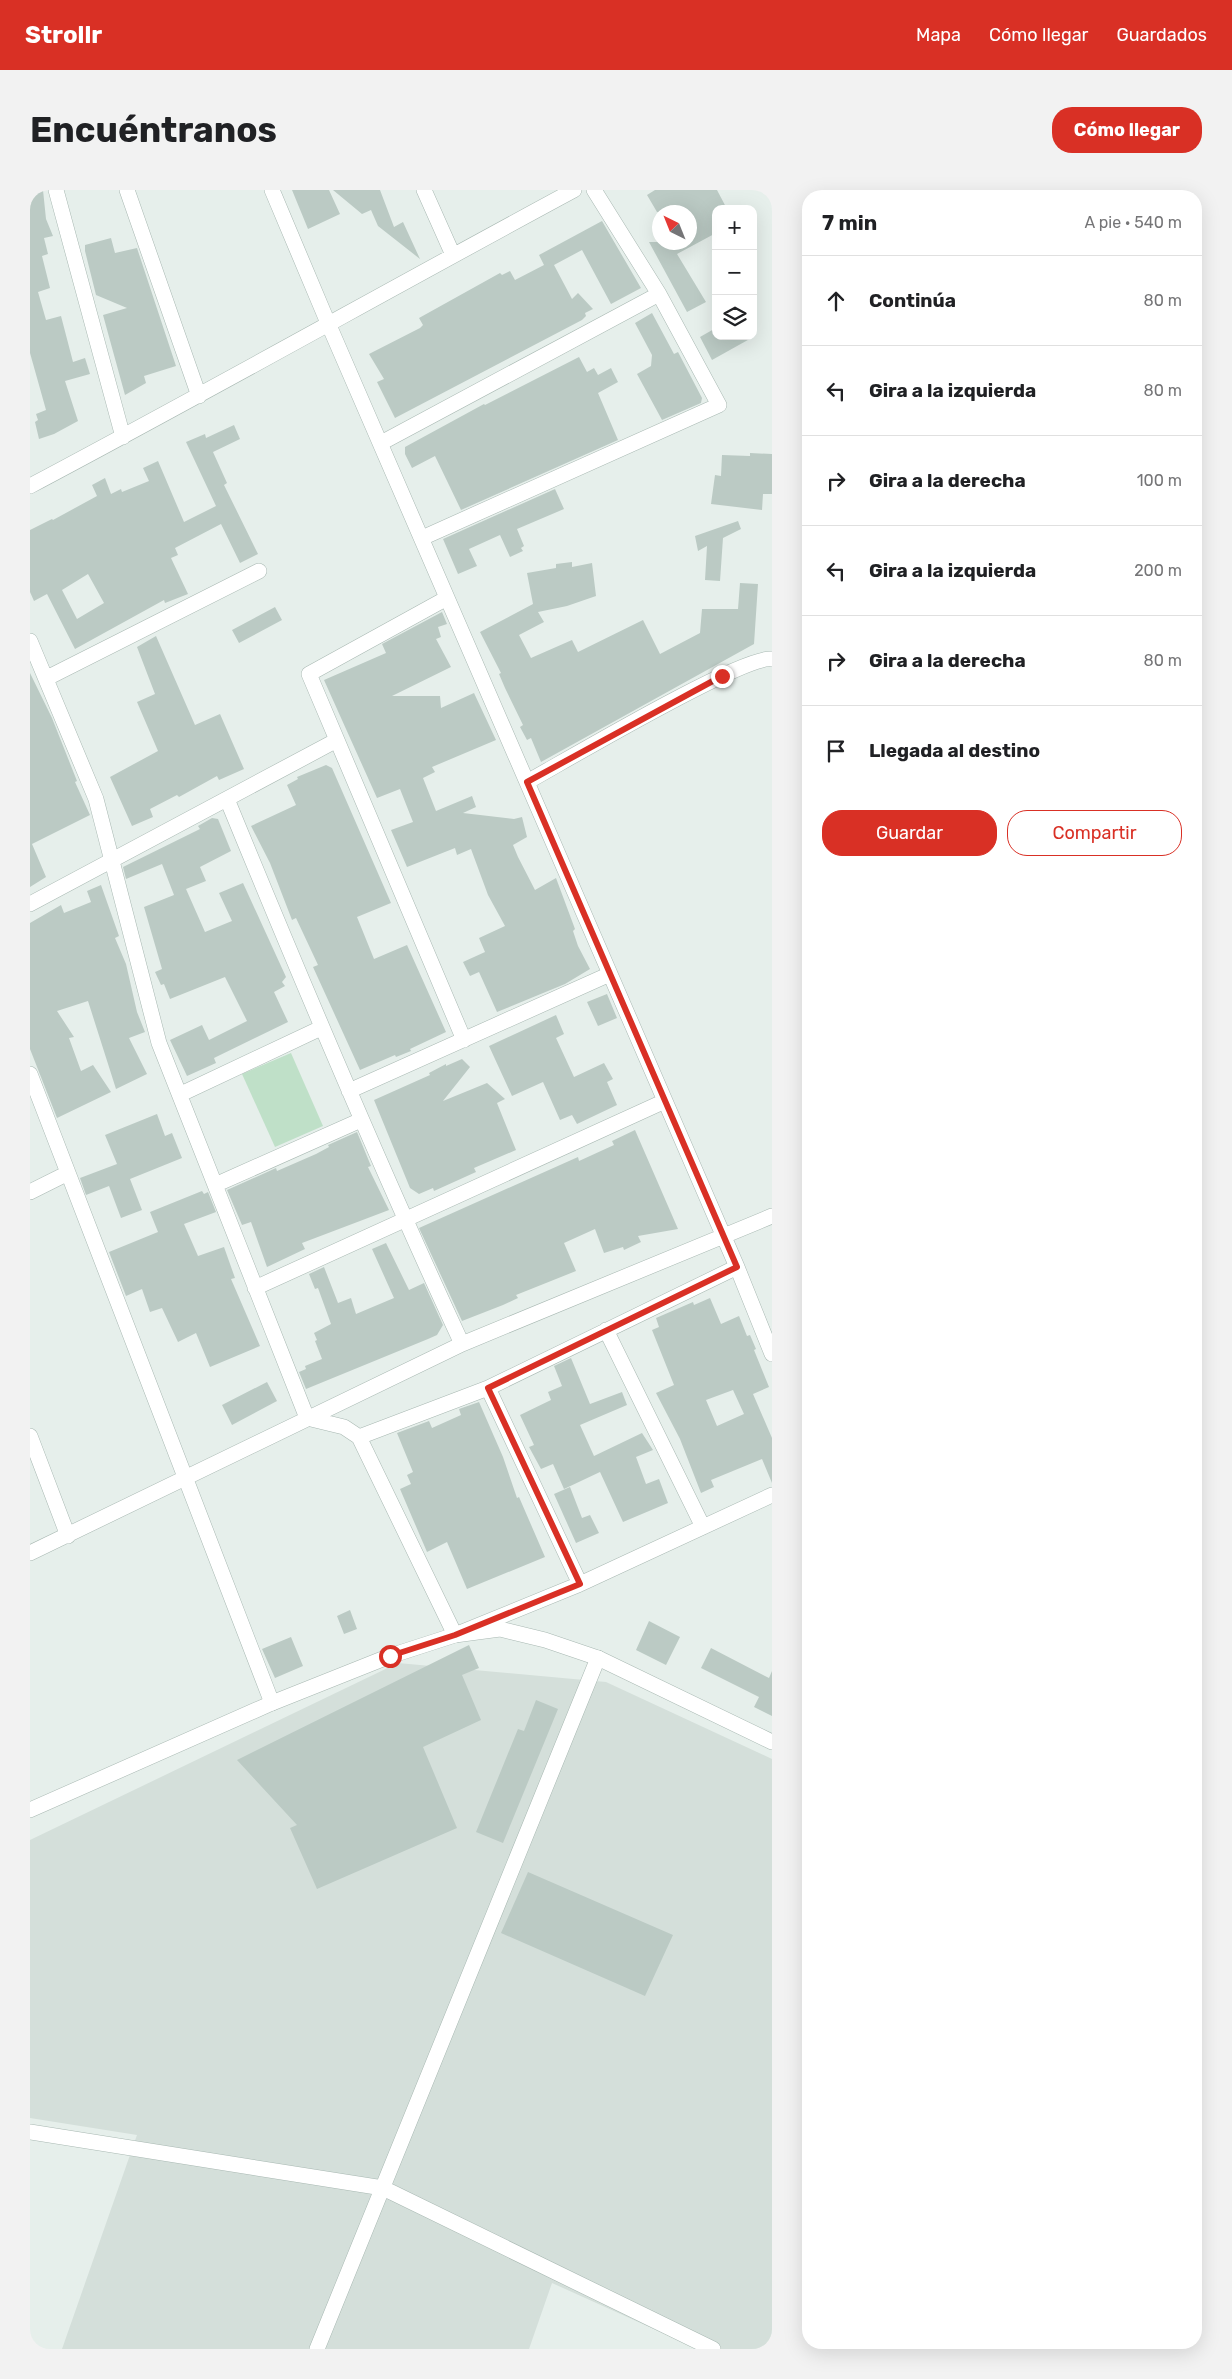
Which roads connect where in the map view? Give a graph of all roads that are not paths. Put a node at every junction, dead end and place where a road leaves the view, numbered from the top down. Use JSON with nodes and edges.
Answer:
{"nodes":[{"id":1,"x":56,"y":190,"type":"edge"},
{"id":2,"x":127,"y":190,"type":"edge"},
{"id":3,"x":272,"y":190,"type":"edge"},
{"id":4,"x":424,"y":190,"type":"edge"},
{"id":5,"x":574,"y":190,"type":"edge"},
{"id":6,"x":594,"y":190,"type":"edge"},
{"id":7,"x":453,"y":255,"type":"junction"},
{"id":8,"x":659,"y":294,"type":"junction"},
{"id":9,"x":328,"y":323,"type":"junction"},
{"id":10,"x":199,"y":396,"type":"junction"},
{"id":11,"x":123,"y":437,"type":"junction"},
{"id":12,"x":381,"y":444,"type":"junction"},
{"id":13,"x":30,"y":486,"type":"edge"},
{"id":14,"x":422,"y":538,"type":"junction"},
{"id":15,"x":259,"y":572,"type":"dead end"},
{"id":16,"x":448,"y":598,"type":"junction"},
{"id":17,"x":30,"y":641,"type":"edge"},
{"id":18,"x":772,"y":659,"type":"edge"},
{"id":19,"x":47,"y":678,"type":"junction"},
{"id":20,"x":337,"y":740,"type":"junction"},
{"id":21,"x":527,"y":782,"type":"junction"},
{"id":22,"x":227,"y":799,"type":"junction"},
{"id":23,"x":112,"y":860,"type":"junction"},
{"id":24,"x":30,"y":904,"type":"edge"},
{"id":25,"x":610,"y":974,"type":"junction"},
{"id":26,"x":321,"y":1028,"type":"junction"},
{"id":27,"x":464,"y":1040,"type":"junction"},
{"id":28,"x":30,"y":1074,"type":"edge"},
{"id":29,"x":349,"y":1091,"type":"junction"},
{"id":30,"x":181,"y":1094,"type":"junction"},
{"id":31,"x":665,"y":1101,"type":"junction"},
{"id":32,"x":361,"y":1120,"type":"junction"},
{"id":33,"x":68,"y":1173,"type":"junction"},
{"id":34,"x":216,"y":1185,"type":"junction"},
{"id":35,"x":30,"y":1192,"type":"edge"},
{"id":36,"x":772,"y":1216,"type":"edge"},
{"id":37,"x":404,"y":1220,"type":"junction"},
{"id":38,"x":722,"y":1237,"type":"junction"},
{"id":39,"x":737,"y":1267,"type":"junction"},
{"id":40,"x":255,"y":1288,"type":"junction"},
{"id":41,"x":606,"y":1330,"type":"junction"},
{"id":42,"x":462,"y":1344,"type":"junction"},
{"id":43,"x":772,"y":1354,"type":"edge"},
{"id":44,"x":488,"y":1388,"type":"junction"},
{"id":45,"x":307,"y":1418,"type":"junction"},
{"id":46,"x":30,"y":1436,"type":"edge"},
{"id":47,"x":359,"y":1437,"type":"junction"},
{"id":48,"x":186,"y":1478,"type":"junction"},
{"id":49,"x":772,"y":1495,"type":"edge"},
{"id":50,"x":703,"y":1527,"type":"junction"},
{"id":51,"x":68,"y":1536,"type":"junction"},
{"id":52,"x":30,"y":1553,"type":"edge"},
{"id":53,"x":580,"y":1584,"type":"junction"},
{"id":54,"x":455,"y":1635,"type":"junction"},
{"id":55,"x":598,"y":1658,"type":"junction"},
{"id":56,"x":272,"y":1703,"type":"junction"},
{"id":57,"x":772,"y":1742,"type":"edge"},
{"id":58,"x":30,"y":1810,"type":"edge"},
{"id":59,"x":30,"y":2132,"type":"edge"},
{"id":60,"x":383,"y":2188,"type":"junction"},
{"id":61,"x":317,"y":2349,"type":"edge"},
{"id":62,"x":713,"y":2349,"type":"edge"}],
"edges":[{"from":1,"to":11,"type":"street"},
{"from":2,"to":10,"type":"street"},
{"from":3,"to":9,"type":"street"},
{"from":4,"to":7,"type":"street"},
{"from":5,"to":7,"type":"street"},
{"from":6,"to":8,"type":"street"},
{"from":7,"to":9,"type":"street"},
{"from":8,"to":12,"type":"street"},
{"from":8,"to":14,"type":"street"},
{"from":9,"to":10,"type":"street"},
{"from":9,"to":12,"type":"street"},
{"from":10,"to":11,"type":"street"},
{"from":11,"to":13,"type":"street"},
{"from":12,"to":14,"type":"street"},
{"from":14,"to":16,"type":"street"},
{"from":15,"to":19,"type":"street"},
{"from":16,"to":20,"type":"street"},
{"from":16,"to":21,"type":"street"},
{"from":17,"to":19,"type":"street"},
{"from":18,"to":21,"type":"street"},
{"from":19,"to":23,"type":"street"},
{"from":20,"to":22,"type":"street"},
{"from":20,"to":27,"type":"street"},
{"from":21,"to":25,"type":"street"},
{"from":22,"to":23,"type":"street"},
{"from":22,"to":26,"type":"street"},
{"from":23,"to":24,"type":"street"},
{"from":23,"to":30,"type":"street"},
{"from":25,"to":27,"type":"street"},
{"from":25,"to":31,"type":"street"},
{"from":26,"to":29,"type":"street"},
{"from":26,"to":30,"type":"street"},
{"from":27,"to":29,"type":"street"},
{"from":28,"to":33,"type":"street"},
{"from":29,"to":32,"type":"street"},
{"from":30,"to":34,"type":"street"},
{"from":31,"to":37,"type":"street"},
{"from":31,"to":38,"type":"street"},
{"from":32,"to":34,"type":"street"},
{"from":32,"to":37,"type":"street"},
{"from":33,"to":35,"type":"street"},
{"from":33,"to":48,"type":"street"},
{"from":34,"to":40,"type":"street"},
{"from":36,"to":38,"type":"street"},
{"from":37,"to":40,"type":"street"},
{"from":37,"to":42,"type":"street"},
{"from":38,"to":39,"type":"street"},
{"from":38,"to":42,"type":"street"},
{"from":39,"to":41,"type":"street"},
{"from":39,"to":43,"type":"street"},
{"from":40,"to":45,"type":"street"},
{"from":41,"to":44,"type":"street"},
{"from":41,"to":50,"type":"street"},
{"from":42,"to":45,"type":"street"},
{"from":44,"to":47,"type":"street"},
{"from":44,"to":53,"type":"street"},
{"from":45,"to":47,"type":"street"},
{"from":45,"to":48,"type":"street"},
{"from":46,"to":51,"type":"street"},
{"from":47,"to":54,"type":"street"},
{"from":48,"to":51,"type":"street"},
{"from":48,"to":56,"type":"street"},
{"from":49,"to":50,"type":"street"},
{"from":50,"to":53,"type":"street"},
{"from":51,"to":52,"type":"street"},
{"from":53,"to":54,"type":"street"},
{"from":54,"to":55,"type":"street"},
{"from":54,"to":56,"type":"street"},
{"from":55,"to":57,"type":"street"},
{"from":55,"to":60,"type":"street"},
{"from":56,"to":58,"type":"street"},
{"from":59,"to":60,"type":"street"},
{"from":60,"to":61,"type":"street"},
{"from":60,"to":62,"type":"street"}]}
